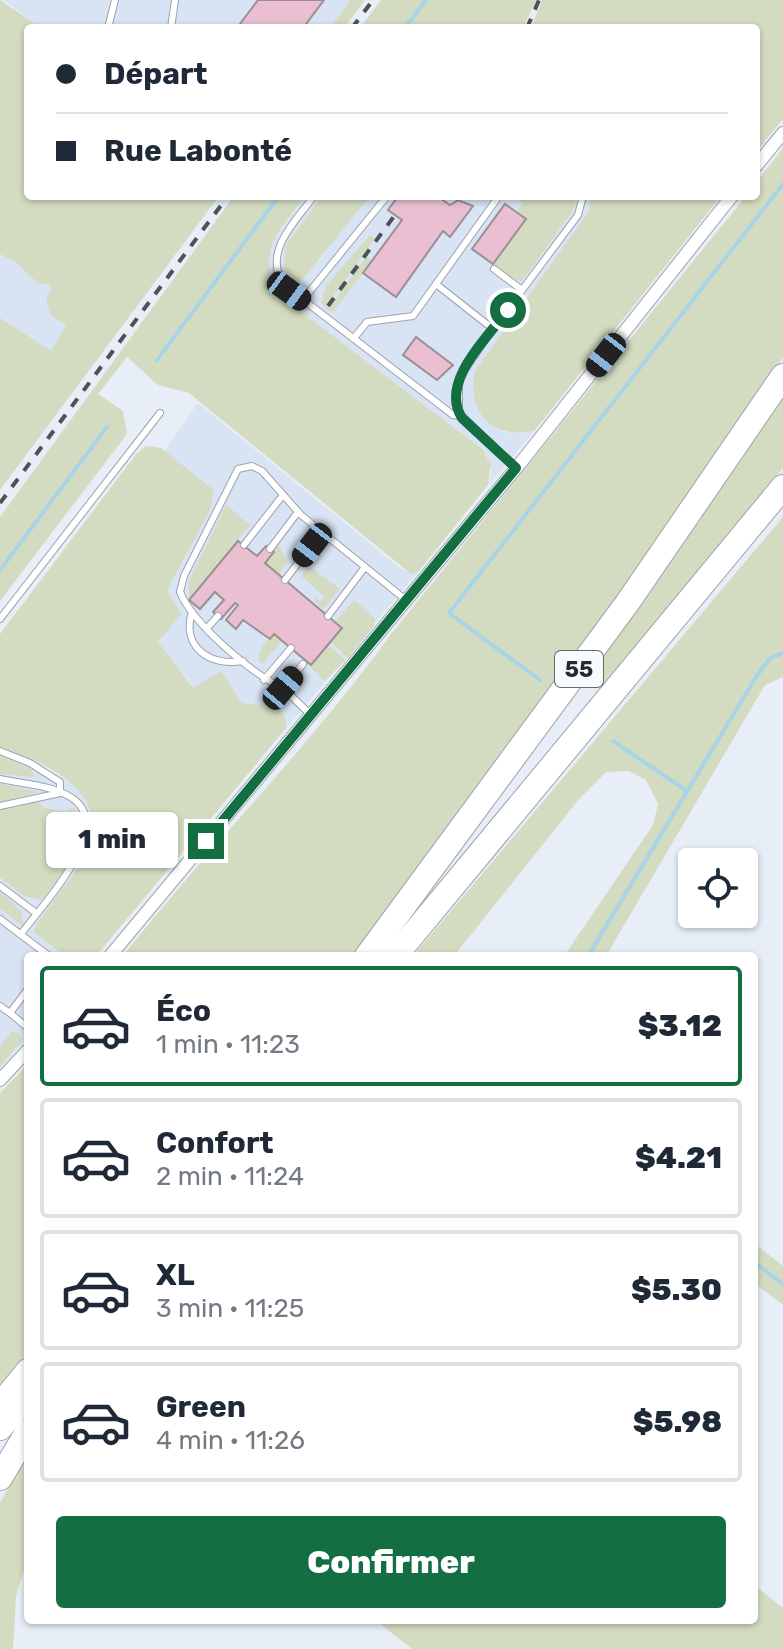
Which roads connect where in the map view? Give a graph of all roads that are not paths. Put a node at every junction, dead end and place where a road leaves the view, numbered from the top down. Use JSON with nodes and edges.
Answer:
{"nodes":[{"id":1,"x":115,"y":0,"type":"edge"},
{"id":2,"x":175,"y":0,"type":"edge"},
{"id":3,"x":109,"y":24,"type":"edge"},
{"id":4,"x":172,"y":24,"type":"edge"},
{"id":5,"x":783,"y":133,"type":"edge"},
{"id":6,"x":760,"y":161,"type":"edge"},
{"id":7,"x":311,"y":200,"type":"edge"},
{"id":8,"x":384,"y":200,"type":"edge"},
{"id":9,"x":496,"y":200,"type":"edge"},
{"id":10,"x":582,"y":200,"type":"edge"},
{"id":11,"x":729,"y":200,"type":"edge"},
{"id":12,"x":494,"y":269,"type":"dead end"},
{"id":13,"x":436,"y":284,"type":"junction"},
{"id":14,"x":522,"y":290,"type":"junction"},
{"id":15,"x":302,"y":301,"type":"junction"},
{"id":16,"x":493,"y":329,"type":"junction"},
{"id":17,"x":354,"y":338,"type":"junction"},
{"id":18,"x":783,"y":376,"type":"edge"},
{"id":19,"x":160,"y":413,"type":"dead end"},
{"id":20,"x":460,"y":416,"type":"junction"},
{"id":21,"x":516,"y":468,"type":"junction"},
{"id":22,"x":783,"y":487,"type":"edge"},
{"id":23,"x":283,"y":495,"type":"junction"},
{"id":24,"x":298,"y":512,"type":"junction"},
{"id":25,"x":322,"y":532,"type":"junction"},
{"id":26,"x":244,"y":545,"type":"dead end"},
{"id":27,"x":270,"y":549,"type":"dead end"},
{"id":28,"x":365,"y":567,"type":"junction"},
{"id":29,"x":285,"y":580,"type":"dead end"},
{"id":30,"x":406,"y":600,"type":"junction"},
{"id":31,"x":192,"y":612,"type":"junction"},
{"id":32,"x":218,"y":616,"type":"dead end"},
{"id":33,"x":328,"y":616,"type":"dead end"},
{"id":34,"x":0,"y":619,"type":"edge"},
{"id":35,"x":207,"y":628,"type":"junction"},
{"id":36,"x":291,"y":648,"type":"dead end"},
{"id":37,"x":243,"y":661,"type":"junction"},
{"id":38,"x":303,"y":664,"type":"dead end"},
{"id":39,"x":264,"y":680,"type":"junction"},
{"id":40,"x":283,"y":688,"type":"junction"},
{"id":41,"x":312,"y":716,"type":"junction"},
{"id":42,"x":0,"y":751,"type":"edge"},
{"id":43,"x":0,"y":779,"type":"edge"},
{"id":44,"x":60,"y":793,"type":"junction"},
{"id":45,"x":0,"y":806,"type":"edge"},
{"id":46,"x":0,"y":886,"type":"edge"},
{"id":47,"x":36,"y":913,"type":"junction"},
{"id":48,"x":0,"y":919,"type":"edge"},
{"id":49,"x":21,"y":934,"type":"junction"},
{"id":50,"x":44,"y":952,"type":"edge"},
{"id":51,"x":113,"y":952,"type":"edge"},
{"id":52,"x":370,"y":952,"type":"edge"},
{"id":53,"x":398,"y":952,"type":"edge"},
{"id":54,"x":24,"y":994,"type":"edge"},
{"id":55,"x":0,"y":1006,"type":"edge"},
{"id":56,"x":10,"y":1013,"type":"junction"},
{"id":57,"x":24,"y":1025,"type":"edge"},
{"id":58,"x":24,"y":1054,"type":"edge"},
{"id":59,"x":0,"y":1080,"type":"edge"},
{"id":60,"x":24,"y":1376,"type":"edge"},
{"id":61,"x":24,"y":1400,"type":"edge"},
{"id":62,"x":0,"y":1405,"type":"edge"},
{"id":63,"x":0,"y":1428,"type":"edge"},
{"id":64,"x":24,"y":1438,"type":"edge"},
{"id":65,"x":0,"y":1478,"type":"edge"}],
"edges":[{"from":1,"to":3,"type":"lane"},
{"from":2,"to":4,"type":"lane"},
{"from":5,"to":6,"type":"street"},
{"from":7,"to":15,"type":"lane"},
{"from":8,"to":15,"type":"lane"},
{"from":9,"to":13,"type":"lane"},
{"from":10,"to":14,"type":"lane"},
{"from":11,"to":21,"type":"street"},
{"from":12,"to":14,"type":"lane"},
{"from":13,"to":16,"type":"lane"},
{"from":13,"to":17,"type":"lane"},
{"from":14,"to":16,"type":"lane"},
{"from":15,"to":17,"type":"lane"},
{"from":16,"to":20,"type":"lane"},
{"from":17,"to":20,"type":"lane"},
{"from":18,"to":52,"type":"highway","number":"55"},
{"from":19,"to":34,"type":"lane"},
{"from":20,"to":21,"type":"lane"},
{"from":21,"to":30,"type":"street"},
{"from":22,"to":53,"type":"highway","number":"55"},
{"from":23,"to":24,"type":"lane"},
{"from":23,"to":26,"type":"lane"},
{"from":23,"to":31,"type":"lane"},
{"from":24,"to":25,"type":"lane"},
{"from":24,"to":27,"type":"lane"},
{"from":25,"to":28,"type":"lane"},
{"from":25,"to":29,"type":"lane"},
{"from":28,"to":30,"type":"lane"},
{"from":28,"to":33,"type":"lane"},
{"from":30,"to":41,"type":"street"},
{"from":31,"to":35,"type":"lane"},
{"from":31,"to":37,"type":"lane"},
{"from":32,"to":35,"type":"lane"},
{"from":35,"to":37,"type":"lane"},
{"from":36,"to":39,"type":"lane"},
{"from":37,"to":39,"type":"lane"},
{"from":38,"to":40,"type":"lane"},
{"from":39,"to":40,"type":"lane"},
{"from":40,"to":41,"type":"lane"},
{"from":41,"to":51,"type":"street"},
{"from":42,"to":44,"type":"lane"},
{"from":43,"to":44,"type":"lane"},
{"from":44,"to":45,"type":"lane"},
{"from":44,"to":47,"type":"lane"},
{"from":46,"to":47,"type":"lane"},
{"from":47,"to":49,"type":"lane"},
{"from":48,"to":49,"type":"lane"},
{"from":49,"to":50,"type":"lane"},
{"from":54,"to":56,"type":"lane"},
{"from":55,"to":56,"type":"lane"},
{"from":56,"to":57,"type":"lane"},
{"from":58,"to":59,"type":"street"},
{"from":60,"to":62,"type":"highway"},
{"from":61,"to":63,"type":"highway"},
{"from":64,"to":65,"type":"highway"}]}
